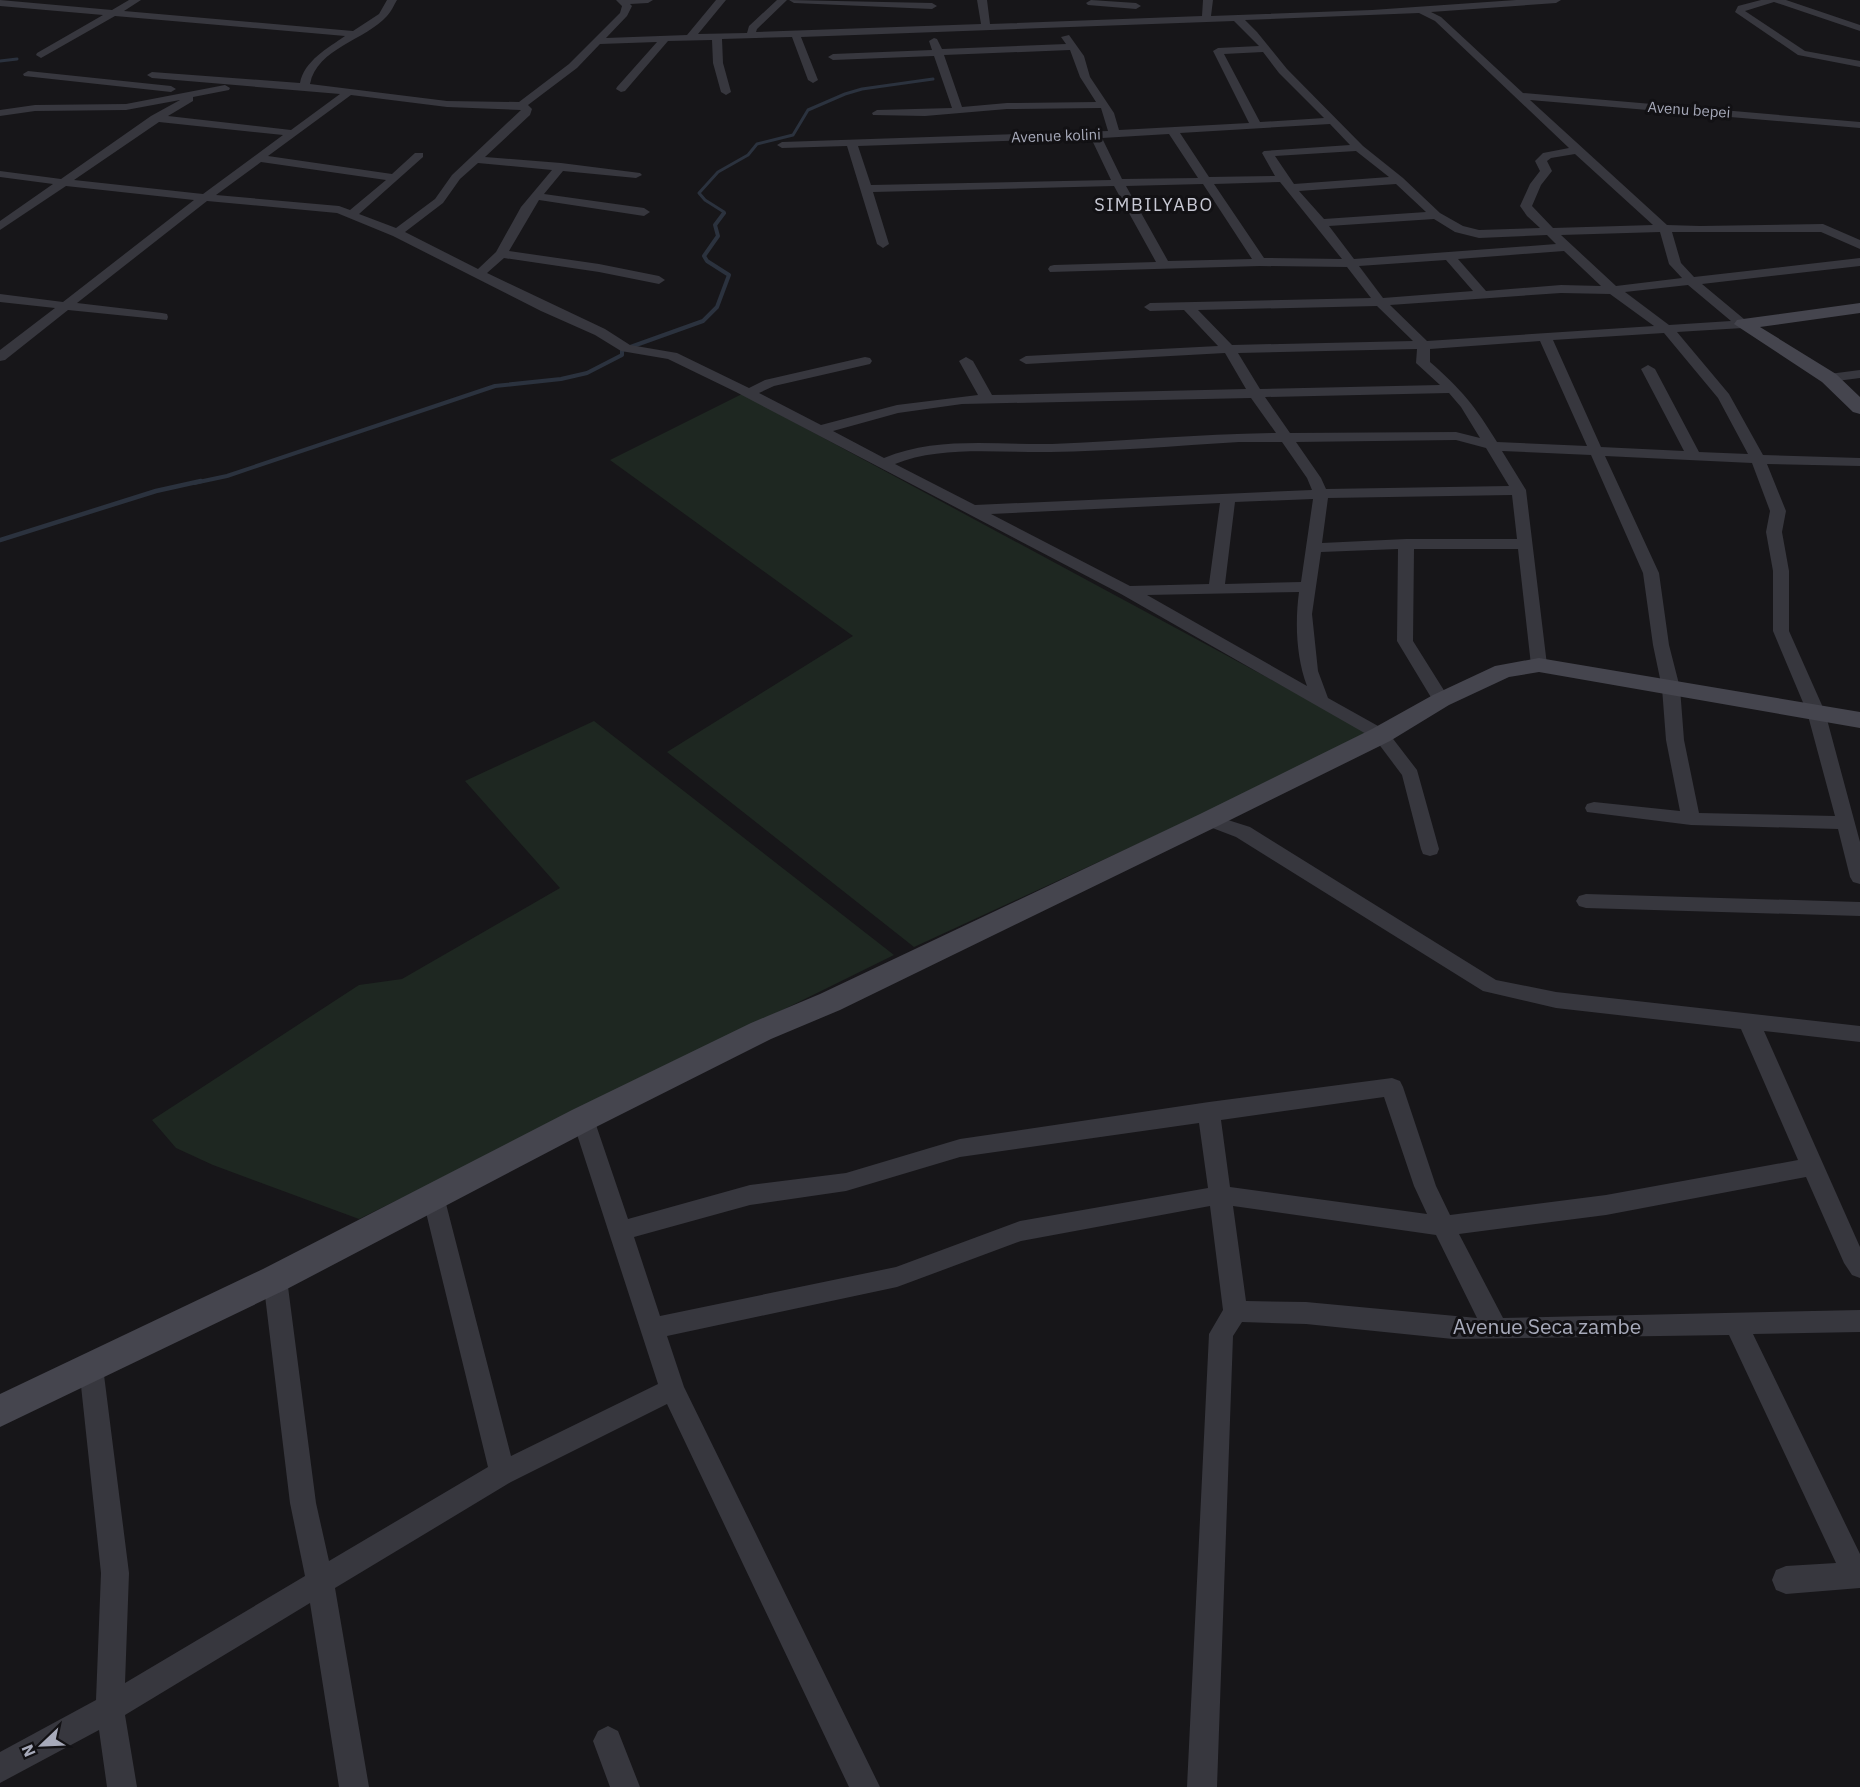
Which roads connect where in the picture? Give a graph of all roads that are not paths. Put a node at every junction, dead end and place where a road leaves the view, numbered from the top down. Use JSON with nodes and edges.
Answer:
{"nodes":[{"id":1,"x":136,"y":0,"type":"edge"},
{"id":2,"x":392,"y":0,"type":"edge"},
{"id":3,"x":622,"y":0,"type":"edge"},
{"id":4,"x":648,"y":0,"type":"edge"},
{"id":5,"x":721,"y":0,"type":"edge"},
{"id":6,"x":782,"y":0,"type":"edge"},
{"id":7,"x":794,"y":0,"type":"edge"},
{"id":8,"x":982,"y":0,"type":"edge"},
{"id":9,"x":1208,"y":0,"type":"edge"},
{"id":10,"x":1405,"y":0,"type":"edge"},
{"id":11,"x":1556,"y":0,"type":"edge"},
{"id":12,"x":1775,"y":0,"type":"edge"},
{"id":13,"x":821,"y":2,"type":"junction"},
{"id":14,"x":1493,"y":2,"type":"edge"},
{"id":15,"x":0,"y":3,"type":"edge"},
{"id":16,"x":22,"y":3,"type":"edge"},
{"id":17,"x":932,"y":3,"type":"edge"},
{"id":18,"x":1091,"y":3,"type":"dead end"},
{"id":19,"x":1136,"y":3,"type":"edge"},
{"id":20,"x":1423,"y":10,"type":"junction"},
{"id":21,"x":117,"y":12,"type":"junction"},
{"id":22,"x":819,"y":13,"type":"dead end"},
{"id":23,"x":0,"y":15,"type":"edge"},
{"id":24,"x":872,"y":18,"type":"junction"},
{"id":25,"x":1237,"y":18,"type":"junction"},
{"id":26,"x":1206,"y":19,"type":"junction"},
{"id":27,"x":1136,"y":22,"type":"junction"},
{"id":28,"x":816,"y":23,"type":"dead end"},
{"id":29,"x":1058,"y":24,"type":"junction"},
{"id":30,"x":986,"y":27,"type":"junction"},
{"id":31,"x":1860,"y":28,"type":"edge"},
{"id":32,"x":930,"y":30,"type":"junction"},
{"id":33,"x":353,"y":34,"type":"junction"},
{"id":34,"x":813,"y":34,"type":"junction"},
{"id":35,"x":796,"y":35,"type":"junction"},
{"id":36,"x":751,"y":36,"type":"junction"},
{"id":37,"x":717,"y":37,"type":"junction"},
{"id":38,"x":690,"y":38,"type":"junction"},
{"id":39,"x":665,"y":39,"type":"junction"},
{"id":40,"x":597,"y":41,"type":"junction"},
{"id":41,"x":1073,"y":47,"type":"junction"},
{"id":42,"x":1265,"y":49,"type":"junction"},
{"id":43,"x":938,"y":53,"type":"junction"},
{"id":44,"x":42,"y":55,"type":"dead end"},
{"id":45,"x":833,"y":57,"type":"dead end"},
{"id":46,"x":1860,"y":64,"type":"edge"},
{"id":47,"x":84,"y":71,"type":"dead end"},
{"id":48,"x":308,"y":73,"type":"junction"},
{"id":49,"x":28,"y":74,"type":"dead end"},
{"id":50,"x":152,"y":75,"type":"dead end"},
{"id":51,"x":71,"y":79,"type":"junction"},
{"id":52,"x":813,"y":80,"type":"dead end"},
{"id":53,"x":260,"y":83,"type":"junction"},
{"id":54,"x":304,"y":86,"type":"junction"},
{"id":55,"x":621,"y":89,"type":"dead end"},
{"id":56,"x":349,"y":92,"type":"junction"},
{"id":57,"x":726,"y":92,"type":"dead end"},
{"id":58,"x":200,"y":93,"type":"junction"},
{"id":59,"x":1519,"y":96,"type":"junction"},
{"id":60,"x":0,"y":101,"type":"edge"},
{"id":61,"x":26,"y":104,"type":"junction"},
{"id":62,"x":521,"y":105,"type":"junction"},
{"id":63,"x":1103,"y":105,"type":"junction"},
{"id":64,"x":92,"y":108,"type":"junction"},
{"id":65,"x":958,"y":109,"type":"junction"},
{"id":66,"x":15,"y":111,"type":"junction"},
{"id":67,"x":0,"y":113,"type":"edge"},
{"id":68,"x":877,"y":113,"type":"dead end"},
{"id":69,"x":157,"y":118,"type":"junction"},
{"id":70,"x":1330,"y":121,"type":"junction"},
{"id":71,"x":1860,"y":124,"type":"edge"},
{"id":72,"x":1256,"y":125,"type":"junction"},
{"id":73,"x":1172,"y":130,"type":"junction"},
{"id":74,"x":292,"y":133,"type":"junction"},
{"id":75,"x":1095,"y":134,"type":"junction"},
{"id":76,"x":1114,"y":134,"type":"junction"},
{"id":77,"x":852,"y":143,"type":"junction"},
{"id":78,"x":782,"y":145,"type":"dead end"},
{"id":79,"x":1359,"y":148,"type":"junction"},
{"id":80,"x":1577,"y":150,"type":"junction"},
{"id":81,"x":419,"y":155,"type":"dead end"},
{"id":82,"x":258,"y":159,"type":"junction"},
{"id":83,"x":475,"y":159,"type":"junction"},
{"id":84,"x":561,"y":166,"type":"junction"},
{"id":85,"x":0,"y":174,"type":"edge"},
{"id":86,"x":636,"y":175,"type":"dead end"},
{"id":87,"x":395,"y":178,"type":"junction"},
{"id":88,"x":1399,"y":180,"type":"junction"},
{"id":89,"x":1206,"y":182,"type":"junction"},
{"id":90,"x":64,"y":183,"type":"junction"},
{"id":91,"x":1118,"y":183,"type":"junction"},
{"id":92,"x":1287,"y":184,"type":"junction"},
{"id":93,"x":866,"y":189,"type":"junction"},
{"id":94,"x":537,"y":196,"type":"junction"},
{"id":95,"x":204,"y":198,"type":"junction"},
{"id":96,"x":644,"y":212,"type":"dead end"},
{"id":97,"x":352,"y":214,"type":"junction"},
{"id":98,"x":1436,"y":215,"type":"junction"},
{"id":99,"x":1321,"y":224,"type":"junction"},
{"id":100,"x":0,"y":226,"type":"edge"},
{"id":101,"x":1664,"y":228,"type":"junction"},
{"id":102,"x":1550,"y":232,"type":"junction"},
{"id":103,"x":397,"y":233,"type":"junction"},
{"id":104,"x":883,"y":243,"type":"dead end"},
{"id":105,"x":1860,"y":245,"type":"edge"},
{"id":106,"x":1566,"y":247,"type":"junction"},
{"id":107,"x":501,"y":254,"type":"junction"},
{"id":108,"x":1449,"y":256,"type":"junction"},
{"id":109,"x":1260,"y":262,"type":"junction"},
{"id":110,"x":1351,"y":262,"type":"junction"},
{"id":111,"x":1860,"y":262,"type":"edge"},
{"id":112,"x":1164,"y":265,"type":"junction"},
{"id":113,"x":1054,"y":269,"type":"dead end"},
{"id":114,"x":479,"y":274,"type":"junction"},
{"id":115,"x":659,"y":280,"type":"dead end"},
{"id":116,"x":1693,"y":283,"type":"junction"},
{"id":117,"x":1613,"y":291,"type":"junction"},
{"id":118,"x":1484,"y":296,"type":"junction"},
{"id":119,"x":0,"y":298,"type":"edge"},
{"id":120,"x":1380,"y":302,"type":"junction"},
{"id":121,"x":66,"y":305,"type":"junction"},
{"id":122,"x":1187,"y":306,"type":"junction"},
{"id":123,"x":1150,"y":307,"type":"dead end"},
{"id":124,"x":1860,"y":308,"type":"edge"},
{"id":125,"x":162,"y":317,"type":"dead end"},
{"id":126,"x":1743,"y":324,"type":"junction"},
{"id":127,"x":1668,"y":330,"type":"junction"},
{"id":128,"x":1545,"y":336,"type":"junction"},
{"id":129,"x":1424,"y":345,"type":"junction"},
{"id":130,"x":6,"y":347,"type":"edge"},
{"id":131,"x":1229,"y":349,"type":"junction"},
{"id":132,"x":0,"y":357,"type":"edge"},
{"id":133,"x":865,"y":360,"type":"dead end"},
{"id":134,"x":1026,"y":360,"type":"dead end"},
{"id":135,"x":966,"y":361,"type":"dead end"},
{"id":136,"x":1647,"y":369,"type":"dead end"},
{"id":137,"x":1860,"y":374,"type":"edge"},
{"id":138,"x":1829,"y":378,"type":"junction"},
{"id":139,"x":1453,"y":389,"type":"junction"},
{"id":140,"x":748,"y":393,"type":"junction"},
{"id":141,"x":1255,"y":393,"type":"junction"},
{"id":142,"x":987,"y":399,"type":"junction"},
{"id":143,"x":1860,"y":408,"type":"edge"},
{"id":144,"x":822,"y":430,"type":"junction"},
{"id":145,"x":1288,"y":437,"type":"junction"},
{"id":146,"x":1494,"y":446,"type":"junction"},
{"id":147,"x":1597,"y":450,"type":"junction"},
{"id":148,"x":1694,"y":456,"type":"junction"},
{"id":149,"x":1758,"y":459,"type":"junction"},
{"id":150,"x":1860,"y":462,"type":"edge"},
{"id":151,"x":884,"y":464,"type":"junction"},
{"id":152,"x":1519,"y":490,"type":"junction"},
{"id":153,"x":1321,"y":494,"type":"junction"},
{"id":154,"x":1228,"y":499,"type":"junction"},
{"id":155,"x":970,"y":510,"type":"junction"},
{"id":156,"x":1406,"y":544,"type":"junction"},
{"id":157,"x":1524,"y":544,"type":"junction"},
{"id":158,"x":1313,"y":548,"type":"junction"},
{"id":159,"x":1308,"y":587,"type":"junction"},
{"id":160,"x":1216,"y":590,"type":"junction"},
{"id":161,"x":1127,"y":591,"type":"junction"},
{"id":162,"x":1539,"y":665,"type":"junction"},
{"id":163,"x":1671,"y":688,"type":"junction"},
{"id":164,"x":1441,"y":700,"type":"junction"},
{"id":165,"x":1321,"y":701,"type":"junction"},
{"id":166,"x":1816,"y":712,"type":"junction"},
{"id":167,"x":1860,"y":720,"type":"edge"},
{"id":168,"x":1381,"y":735,"type":"junction"},
{"id":169,"x":1594,"y":808,"type":"dead end"},
{"id":170,"x":1691,"y":819,"type":"junction"},
{"id":171,"x":1209,"y":820,"type":"junction"},
{"id":172,"x":1845,"y":823,"type":"junction"},
{"id":173,"x":1430,"y":849,"type":"dead end"},
{"id":174,"x":1860,"y":877,"type":"edge"},
{"id":175,"x":1586,"y":902,"type":"dead end"},
{"id":176,"x":1860,"y":909,"type":"edge"},
{"id":177,"x":1749,"y":1022,"type":"junction"},
{"id":178,"x":1860,"y":1034,"type":"edge"},
{"id":179,"x":1209,"y":1111,"type":"junction"},
{"id":180,"x":583,"y":1119,"type":"junction"},
{"id":181,"x":1811,"y":1167,"type":"junction"},
{"id":182,"x":1220,"y":1195,"type":"junction"},
{"id":183,"x":433,"y":1196,"type":"junction"},
{"id":184,"x":1443,"y":1226,"type":"junction"},
{"id":185,"x":620,"y":1231,"type":"junction"},
{"id":186,"x":1860,"y":1268,"type":"edge"},
{"id":187,"x":275,"y":1279,"type":"junction"},
{"id":188,"x":1235,"y":1311,"type":"junction"},
{"id":189,"x":1860,"y":1321,"type":"edge"},
{"id":190,"x":1736,"y":1324,"type":"junction"},
{"id":191,"x":652,"y":1328,"type":"junction"},
{"id":192,"x":1496,"y":1329,"type":"junction"},
{"id":193,"x":91,"y":1367,"type":"junction"},
{"id":194,"x":672,"y":1389,"type":"junction"},
{"id":195,"x":0,"y":1411,"type":"edge"},
{"id":196,"x":502,"y":1473,"type":"junction"},
{"id":197,"x":1858,"y":1575,"type":"edge"},
{"id":198,"x":1786,"y":1580,"type":"dead end"},
{"id":199,"x":320,"y":1581,"type":"junction"},
{"id":200,"x":110,"y":1708,"type":"junction"},
{"id":201,"x":608,"y":1741,"type":"dead end"},
{"id":202,"x":0,"y":1768,"type":"edge"},
{"id":203,"x":122,"y":1787,"type":"edge"},
{"id":204,"x":354,"y":1787,"type":"edge"},
{"id":205,"x":625,"y":1787,"type":"edge"},
{"id":206,"x":865,"y":1787,"type":"edge"},
{"id":207,"x":1202,"y":1787,"type":"edge"}],
"edges":[{"from":1,"to":21,"type":"street"},
{"from":2,"to":33,"type":"street"},
{"from":3,"to":4,"type":"street"},
{"from":3,"to":40,"type":"street"},
{"from":5,"to":38,"type":"street"},
{"from":6,"to":36,"type":"street"},
{"from":7,"to":13,"type":"street"},
{"from":8,"to":30,"type":"street"},
{"from":9,"to":26,"type":"street"},
{"from":10,"to":20,"type":"street"},
{"from":11,"to":14,"type":"street"},
{"from":12,"to":31,"type":"street"},
{"from":12,"to":46,"type":"street"},
{"from":13,"to":22,"type":"street"},
{"from":13,"to":24,"type":"street"},
{"from":14,"to":20,"type":"street"},
{"from":15,"to":16,"type":"street"},
{"from":16,"to":21,"type":"street"},
{"from":16,"to":23,"type":"street"},
{"from":17,"to":24,"type":"street"},
{"from":17,"to":32,"type":"street"},
{"from":18,"to":19,"type":"street"},
{"from":19,"to":27,"type":"street"},
{"from":20,"to":25,"type":"street"},
{"from":20,"to":59,"type":"street"},
{"from":21,"to":33,"type":"street"},
{"from":21,"to":44,"type":"street"},
{"from":24,"to":32,"type":"street"},
{"from":24,"to":34,"type":"street"},
{"from":25,"to":26,"type":"street"},
{"from":25,"to":42,"type":"street"},
{"from":26,"to":27,"type":"street"},
{"from":27,"to":29,"type":"street"},
{"from":28,"to":34,"type":"street"},
{"from":29,"to":30,"type":"street"},
{"from":29,"to":41,"type":"street"},
{"from":30,"to":32,"type":"street"},
{"from":32,"to":43,"type":"street"},
{"from":33,"to":48,"type":"street"},
{"from":34,"to":35,"type":"street"},
{"from":35,"to":36,"type":"street"},
{"from":35,"to":52,"type":"street"},
{"from":36,"to":37,"type":"street"},
{"from":37,"to":38,"type":"street"},
{"from":37,"to":57,"type":"street"},
{"from":38,"to":39,"type":"street"},
{"from":39,"to":40,"type":"street"},
{"from":39,"to":55,"type":"street"},
{"from":40,"to":62,"type":"street"},
{"from":41,"to":43,"type":"street"},
{"from":41,"to":63,"type":"street"},
{"from":42,"to":70,"type":"street"},
{"from":42,"to":72,"type":"street"},
{"from":43,"to":45,"type":"street"},
{"from":43,"to":65,"type":"street"},
{"from":47,"to":51,"type":"street"},
{"from":48,"to":53,"type":"street"},
{"from":48,"to":54,"type":"street"},
{"from":49,"to":51,"type":"street"},
{"from":50,"to":53,"type":"street"},
{"from":51,"to":58,"type":"street"},
{"from":51,"to":61,"type":"street"},
{"from":53,"to":54,"type":"street"},
{"from":53,"to":58,"type":"street"},
{"from":54,"to":56,"type":"street"},
{"from":56,"to":62,"type":"street"},
{"from":56,"to":74,"type":"street"},
{"from":58,"to":64,"type":"street"},
{"from":58,"to":69,"type":"street"},
{"from":59,"to":71,"type":"street","name":"Avenu bepei"},
{"from":59,"to":80,"type":"street"},
{"from":60,"to":61,"type":"street"},
{"from":61,"to":66,"type":"street"},
{"from":62,"to":83,"type":"street"},
{"from":63,"to":65,"type":"street"},
{"from":63,"to":76,"type":"street"},
{"from":64,"to":66,"type":"street"},
{"from":64,"to":69,"type":"street"},
{"from":65,"to":68,"type":"street"},
{"from":66,"to":67,"type":"street"},
{"from":69,"to":74,"type":"street"},
{"from":69,"to":90,"type":"street"},
{"from":70,"to":72,"type":"street","name":"Avenue kolini"},
{"from":70,"to":79,"type":"street"},
{"from":72,"to":73,"type":"street","name":"Avenue kolini"},
{"from":73,"to":76,"type":"street","name":"Avenue kolini"},
{"from":73,"to":89,"type":"street"},
{"from":74,"to":82,"type":"street"},
{"from":75,"to":76,"type":"street","name":"Avenue kolini"},
{"from":75,"to":77,"type":"street","name":"Avenue kolini"},
{"from":75,"to":91,"type":"street"},
{"from":77,"to":78,"type":"street","name":"Avenue kolini"},
{"from":77,"to":93,"type":"street"},
{"from":79,"to":88,"type":"street"},
{"from":79,"to":92,"type":"street"},
{"from":80,"to":101,"type":"street"},
{"from":80,"to":102,"type":"street"},
{"from":81,"to":87,"type":"street"},
{"from":82,"to":87,"type":"street"},
{"from":82,"to":95,"type":"street"},
{"from":83,"to":84,"type":"street"},
{"from":83,"to":103,"type":"street"},
{"from":84,"to":86,"type":"street"},
{"from":84,"to":94,"type":"street"},
{"from":85,"to":90,"type":"street"},
{"from":87,"to":97,"type":"street"},
{"from":88,"to":92,"type":"street"},
{"from":88,"to":98,"type":"street"},
{"from":89,"to":91,"type":"street"},
{"from":89,"to":92,"type":"street"},
{"from":89,"to":109,"type":"street"},
{"from":90,"to":95,"type":"street"},
{"from":90,"to":100,"type":"street"},
{"from":91,"to":93,"type":"street"},
{"from":91,"to":112,"type":"street"},
{"from":92,"to":99,"type":"street"},
{"from":93,"to":104,"type":"street"},
{"from":94,"to":96,"type":"street"},
{"from":94,"to":107,"type":"street"},
{"from":95,"to":97,"type":"street"},
{"from":95,"to":121,"type":"street"},
{"from":97,"to":103,"type":"street"},
{"from":98,"to":99,"type":"street"},
{"from":98,"to":102,"type":"street"},
{"from":99,"to":110,"type":"street"},
{"from":101,"to":102,"type":"street"},
{"from":101,"to":105,"type":"street"},
{"from":101,"to":116,"type":"street"},
{"from":102,"to":106,"type":"street"},
{"from":103,"to":114,"type":"street"},
{"from":106,"to":108,"type":"street"},
{"from":106,"to":117,"type":"street"},
{"from":107,"to":114,"type":"street"},
{"from":107,"to":115,"type":"street"},
{"from":108,"to":110,"type":"street"},
{"from":108,"to":118,"type":"street"},
{"from":109,"to":110,"type":"street"},
{"from":109,"to":112,"type":"street"},
{"from":110,"to":120,"type":"street"},
{"from":111,"to":116,"type":"street"},
{"from":112,"to":113,"type":"street"},
{"from":114,"to":140,"type":"street"},
{"from":116,"to":117,"type":"street"},
{"from":116,"to":126,"type":"street"},
{"from":117,"to":118,"type":"street"},
{"from":117,"to":127,"type":"street"},
{"from":118,"to":120,"type":"street"},
{"from":119,"to":121,"type":"street"},
{"from":120,"to":122,"type":"street"},
{"from":120,"to":129,"type":"street"},
{"from":121,"to":125,"type":"street"},
{"from":121,"to":130,"type":"street"},
{"from":122,"to":123,"type":"street"},
{"from":122,"to":131,"type":"street"},
{"from":124,"to":126,"type":"street"},
{"from":126,"to":127,"type":"street"},
{"from":126,"to":138,"type":"street"},
{"from":127,"to":128,"type":"street"},
{"from":127,"to":149,"type":"street"},
{"from":128,"to":129,"type":"street"},
{"from":128,"to":147,"type":"street"},
{"from":129,"to":131,"type":"street"},
{"from":129,"to":139,"type":"street"},
{"from":130,"to":132,"type":"street"},
{"from":131,"to":134,"type":"street"},
{"from":131,"to":141,"type":"street"},
{"from":133,"to":140,"type":"street"},
{"from":135,"to":142,"type":"street"},
{"from":136,"to":148,"type":"street"},
{"from":137,"to":138,"type":"street"},
{"from":138,"to":143,"type":"street"},
{"from":139,"to":141,"type":"street"},
{"from":139,"to":146,"type":"street"},
{"from":140,"to":144,"type":"street"},
{"from":141,"to":142,"type":"street"},
{"from":141,"to":145,"type":"street"},
{"from":142,"to":144,"type":"street"},
{"from":144,"to":151,"type":"street"},
{"from":145,"to":146,"type":"street"},
{"from":145,"to":151,"type":"street"},
{"from":145,"to":153,"type":"street"},
{"from":146,"to":147,"type":"street"},
{"from":146,"to":152,"type":"street"},
{"from":147,"to":148,"type":"street"},
{"from":147,"to":163,"type":"street"},
{"from":148,"to":149,"type":"street"},
{"from":149,"to":150,"type":"street"},
{"from":149,"to":166,"type":"street"},
{"from":151,"to":155,"type":"street"},
{"from":152,"to":153,"type":"street"},
{"from":152,"to":157,"type":"street"},
{"from":153,"to":154,"type":"street"},
{"from":153,"to":158,"type":"street"},
{"from":154,"to":155,"type":"street"},
{"from":154,"to":160,"type":"street"},
{"from":155,"to":161,"type":"street"},
{"from":156,"to":157,"type":"street"},
{"from":156,"to":158,"type":"street"},
{"from":156,"to":164,"type":"street"},
{"from":157,"to":162,"type":"street"},
{"from":158,"to":159,"type":"street"},
{"from":159,"to":160,"type":"street"},
{"from":159,"to":165,"type":"street"},
{"from":160,"to":161,"type":"street"},
{"from":161,"to":165,"type":"street"},
{"from":162,"to":163,"type":"street"},
{"from":162,"to":164,"type":"street"},
{"from":163,"to":166,"type":"street"},
{"from":163,"to":170,"type":"street"},
{"from":164,"to":168,"type":"street"},
{"from":165,"to":168,"type":"street"},
{"from":166,"to":167,"type":"street"},
{"from":166,"to":172,"type":"street"},
{"from":168,"to":171,"type":"street"},
{"from":168,"to":173,"type":"street"},
{"from":169,"to":170,"type":"street"},
{"from":170,"to":172,"type":"street"},
{"from":171,"to":177,"type":"street"},
{"from":171,"to":180,"type":"street"},
{"from":172,"to":174,"type":"street"},
{"from":175,"to":176,"type":"street"},
{"from":177,"to":178,"type":"street"},
{"from":177,"to":181,"type":"street"},
{"from":179,"to":182,"type":"street"},
{"from":179,"to":184,"type":"street"},
{"from":179,"to":185,"type":"street"},
{"from":180,"to":183,"type":"street"},
{"from":180,"to":185,"type":"street"},
{"from":181,"to":184,"type":"street"},
{"from":181,"to":186,"type":"street"},
{"from":182,"to":184,"type":"street"},
{"from":182,"to":188,"type":"street"},
{"from":182,"to":191,"type":"street"},
{"from":183,"to":187,"type":"street"},
{"from":183,"to":196,"type":"street"},
{"from":184,"to":192,"type":"street"},
{"from":185,"to":191,"type":"street"},
{"from":187,"to":193,"type":"street"},
{"from":187,"to":199,"type":"street"},
{"from":188,"to":192,"type":"street","name":"Avenue Seca zambe"},
{"from":188,"to":207,"type":"street"},
{"from":189,"to":190,"type":"street","name":"Avenue Seca zambe"},
{"from":190,"to":192,"type":"street","name":"Avenue Seca zambe"},
{"from":190,"to":197,"type":"street"},
{"from":191,"to":194,"type":"street"},
{"from":193,"to":195,"type":"street"},
{"from":193,"to":200,"type":"street"},
{"from":194,"to":196,"type":"street"},
{"from":194,"to":206,"type":"street"},
{"from":196,"to":199,"type":"street"},
{"from":197,"to":198,"type":"street"},
{"from":199,"to":200,"type":"street"},
{"from":199,"to":204,"type":"street"},
{"from":200,"to":202,"type":"street"},
{"from":200,"to":203,"type":"street"},
{"from":201,"to":205,"type":"street"}]}
